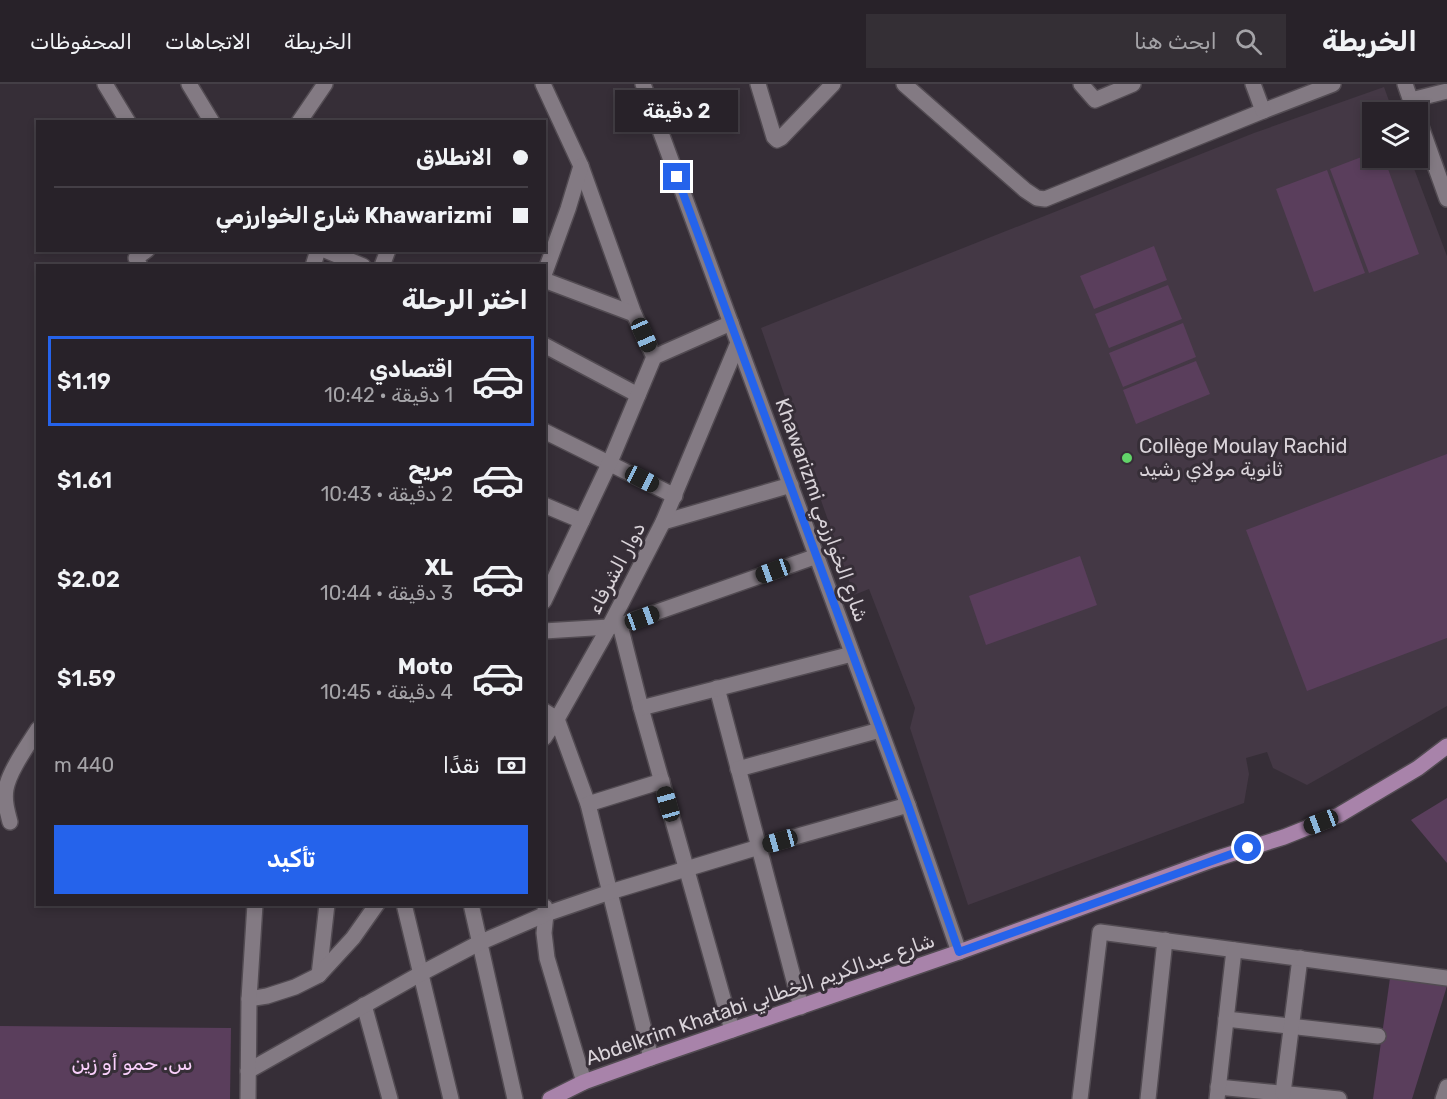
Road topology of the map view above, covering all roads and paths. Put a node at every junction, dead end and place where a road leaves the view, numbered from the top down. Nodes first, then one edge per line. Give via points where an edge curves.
1 (105, 84) edge
2 (189, 84) edge
3 (325, 84) edge
4 (543, 84) edge
5 (643, 84) edge
6 (758, 84) edge
7 (833, 84) edge
8 (904, 84) edge
9 (1081, 84) edge
10 (1133, 84) edge
11 (1253, 84) edge
12 (1405, 84) edge
13 (1328, 85) edge
14 (1447, 91) edge
15 (1412, 102) edge
16 (1422, 102) edge
17 (1263, 111) junction
18 (127, 120) edge
19 (211, 120) edge
20 (300, 120) edge
21 (1428, 141) edge
22 (581, 165) junction
23 (1443, 175) edge
24 (1447, 199) edge
25 (144, 252) edge
26 (330, 252) edge
27 (546, 253) edge
28 (139, 264) edge
29 (358, 264) edge
30 (546, 281) edge
31 (634, 314) junction
32 (731, 323) junction
33 (738, 343) junction
34 (546, 346) edge
35 (654, 357) junction
36 (638, 394) junction
37 (546, 432) edge
38 (610, 462) junction
39 (791, 485) junction
40 (675, 496) junction
41 (546, 506) edge
42 (582, 521) junction
43 (663, 522) junction
44 (817, 556) junction
45 (549, 580) edge
46 (614, 626) junction
47 (546, 631) edge
48 (852, 654) junction
49 (717, 688) junction
50 (641, 708) junction
51 (551, 715) edge
52 (880, 730) junction
53 (546, 731) edge
54 (36, 732) edge
55 (1447, 746) edge
56 (738, 769) junction
57 (662, 782) junction
58 (588, 804) junction
59 (908, 805) junction
60 (10, 822) dead end
61 (759, 847) junction
62 (686, 870) junction
63 (610, 892) junction
64 (255, 906) edge
65 (327, 906) edge
66 (376, 906) edge
67 (404, 906) edge
68 (471, 906) edge
69 (545, 909) edge
70 (1165, 940) junction
71 (479, 943) junction
72 (1234, 950) junction
73 (959, 952) junction
74 (1300, 958) junction
75 (420, 974) junction
76 (319, 975) junction
77 (1447, 978) edge
78 (249, 999) junction
79 (364, 1005) junction
80 (801, 1007) junction
81 (1226, 1019) junction
82 (1291, 1026) junction
83 (732, 1030) junction
84 (1378, 1036) dead end
85 (651, 1058) junction
86 (249, 1071) junction
87 (584, 1082) junction
88 (1447, 1087) edge
89 (1217, 1093) edge
90 (1283, 1093) junction
91 (248, 1099) edge
92 (390, 1099) edge
93 (451, 1099) edge
94 (515, 1099) edge
95 (550, 1099) edge
96 (1080, 1099) edge
97 (1148, 1099) edge
98 (1332, 1099) edge
99 (1443, 1099) edge

1 - 18 street
2 - 19 street
3 - 20 street
4 - 22 street
5 - 32 street, Khawarizmi شارع الخوارزمي
6 - 7 street via 777,140
8 - 17 street via 1041,199
9 - 10 street via 1095,100
11 - 17 street
12 - 15 street
13 - 17 street
14 - 16 street
21 - 23 street
22 - 27 street via 568,209
22 - 31 street
23 - 24 street
25 - 28 street via 136,258
26 - 29 street
30 - 31 street
31 - 35 street
32 - 33 street, Khawarizmi شارع الخوارزمي
32 - 35 street
33 - 39 street, Khawarizmi شارع الخوارزمي
33 - 40 street, دوار الشرفاء
34 - 36 street
35 - 36 street
36 - 38 street
37 - 38 street
38 - 40 street
38 - 42 street
39 - 43 street
39 - 44 street, Khawarizmi شارع الخوارزمي
40 - 43 street, دوار الشرفاء
41 - 42 street
42 - 45 street
43 - 46 street, دوار الشرفاء
44 - 46 street
44 - 48 street, Khawarizmi شارع الخوارزمي
46 - 47 street
46 - 50 street
46 - 51 street, دوار الشرفاء
48 - 49 street
48 - 52 street, Khawarizmi شارع الخوارزمي
49 - 50 street
49 - 56 street
50 - 57 street
51 - 53 street, دوار الشرفاء
51 - 58 street
52 - 56 street
52 - 59 street, Khawarizmi شارع الخوارزمي
54 - 60 street via 6,787
55 - 73 main road, Abdelkrim Khatabi شارع عبدالكريم الخطابي via 1339,815
56 - 61 street
57 - 58 street
57 - 62 street
58 - 63 street
59 - 61 street
59 - 73 street, Khawarizmi شارع الخوارزمي
61 - 62 street
61 - 80 street
62 - 63 street
62 - 83 street
63 - 69 street
63 - 85 street
64 - 78 street
65 - 76 street
66 - 76 street
67 - 75 street
68 - 71 street
69 - 71 street
69 - 87 street via 547,958
70 - 72 street
70 - 96 street via 1100,932
70 - 97 street
71 - 75 street
71 - 94 street
72 - 74 street
72 - 81 street
73 - 80 main road, Abdelkrim Khatabi شارع عبدالكريم الخطابي
74 - 77 street
74 - 82 street
75 - 79 street
75 - 93 street
76 - 78 street via 295,987
78 - 86 street
79 - 86 street
79 - 92 street
80 - 83 main road, Abdelkrim Khatabi شارع عبدالكريم الخطابي
81 - 82 street
81 - 89 street
82 - 84 street
82 - 90 street
83 - 85 main road, Abdelkrim Khatabi شارع عبدالكريم الخطابي
85 - 87 main road, Abdelkrim Khatabi شارع عبدالكريم الخطابي
86 - 91 street
87 - 95 main road, Abdelkrim Khatabi شارع عبدالكريم الخطابي
88 - 99 street
89 - 90 street
90 - 98 street

